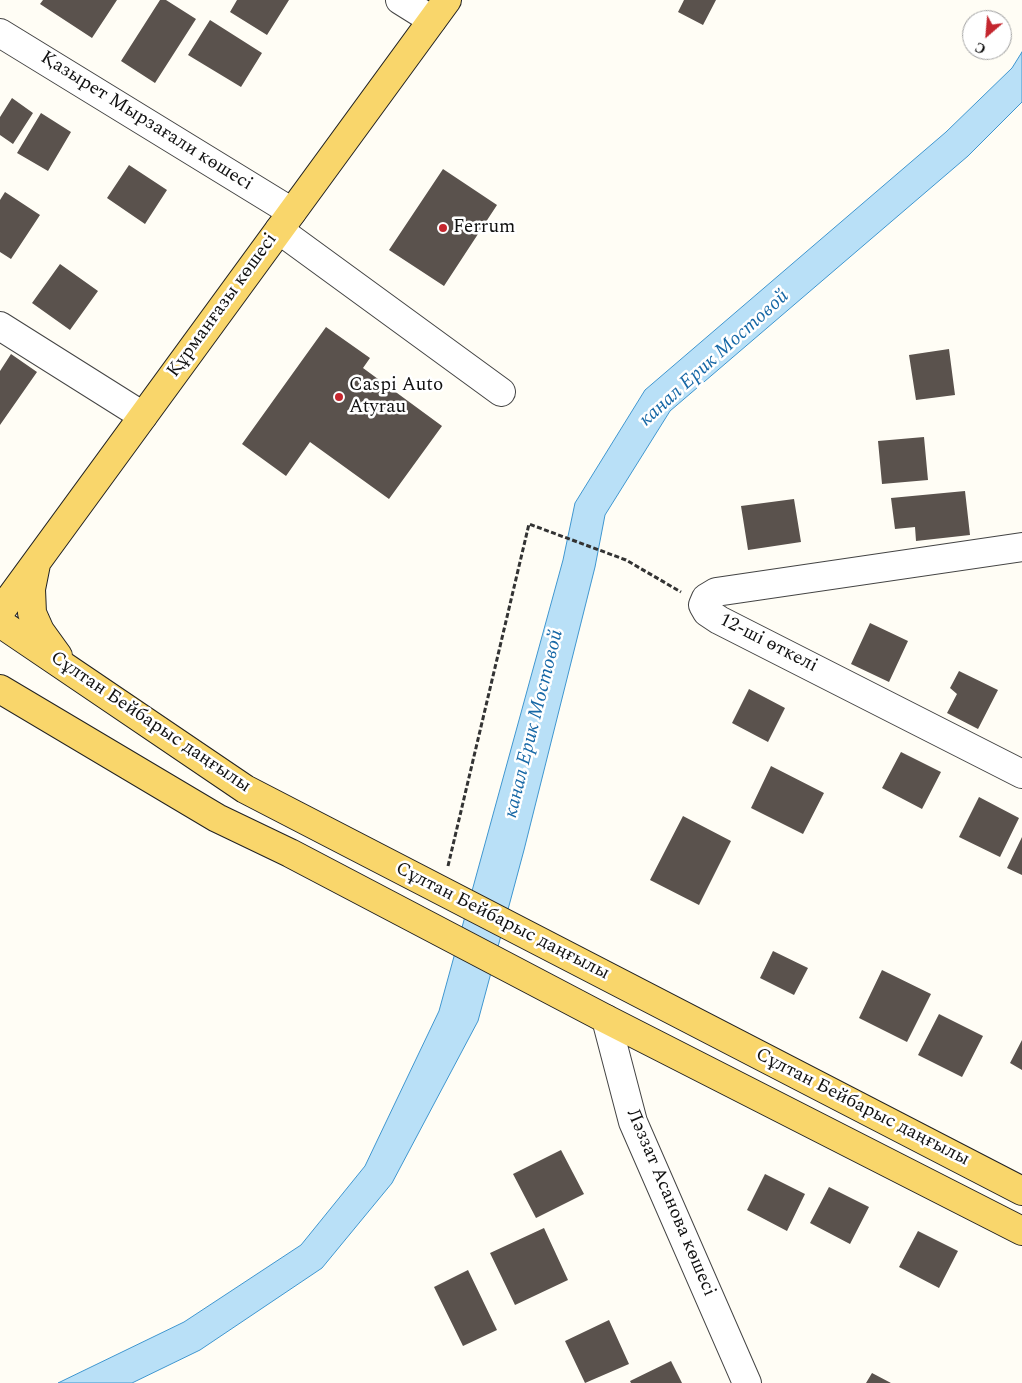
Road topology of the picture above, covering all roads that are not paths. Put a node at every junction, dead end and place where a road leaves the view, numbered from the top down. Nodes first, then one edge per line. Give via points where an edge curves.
1 (400, 0) edge
2 (439, 10) edge
3 (0, 33) edge
4 (285, 221) junction
5 (0, 326) edge
6 (501, 392) dead end
7 (143, 416) junction
8 (1022, 547) edge
9 (36, 563) junction
10 (0, 589) edge
11 (0, 612) edge
12 (0, 623) edge
13 (64, 666) junction
14 (0, 689) edge
15 (0, 698) edge
16 (27, 704) junction
17 (1022, 774) edge
18 (606, 1019) junction
19 (1022, 1190) edge
20 (1022, 1231) edge
21 (747, 1383) edge

1 - 2 street
2 - 4 main road, Құрманғазы көшесі
3 - 4 street, Қазырет Мырзағали көшесі
4 - 6 street, Қазырет Мырзағали көшесі
4 - 7 main road, Құрманғазы көшесі
5 - 7 street
7 - 9 main road, Құрманғазы көшесі
8 - 17 street, 12-ші өткелі via 716,592 706,598 703,605 719,620
9 - 10 main road
9 - 11 main road, Құрманғазы көшесі
9 - 13 main road via 31,589 32,613
12 - 13 main road, Сұлтан Бейбарыс даңғылы
13 - 19 main road, Сұлтан Бейбарыс даңғылы via 245,789
14 - 16 main road, Сұлтан Бейбарыс даңғылы
15 - 16 main road
16 - 18 main road, Сұлтан Бейбарыс даңғылы via 217,818
18 - 20 main road, Сұлтан Бейбарыс даңғылы
18 - 21 street, Ләззат Асанова көшесі via 633,1122

